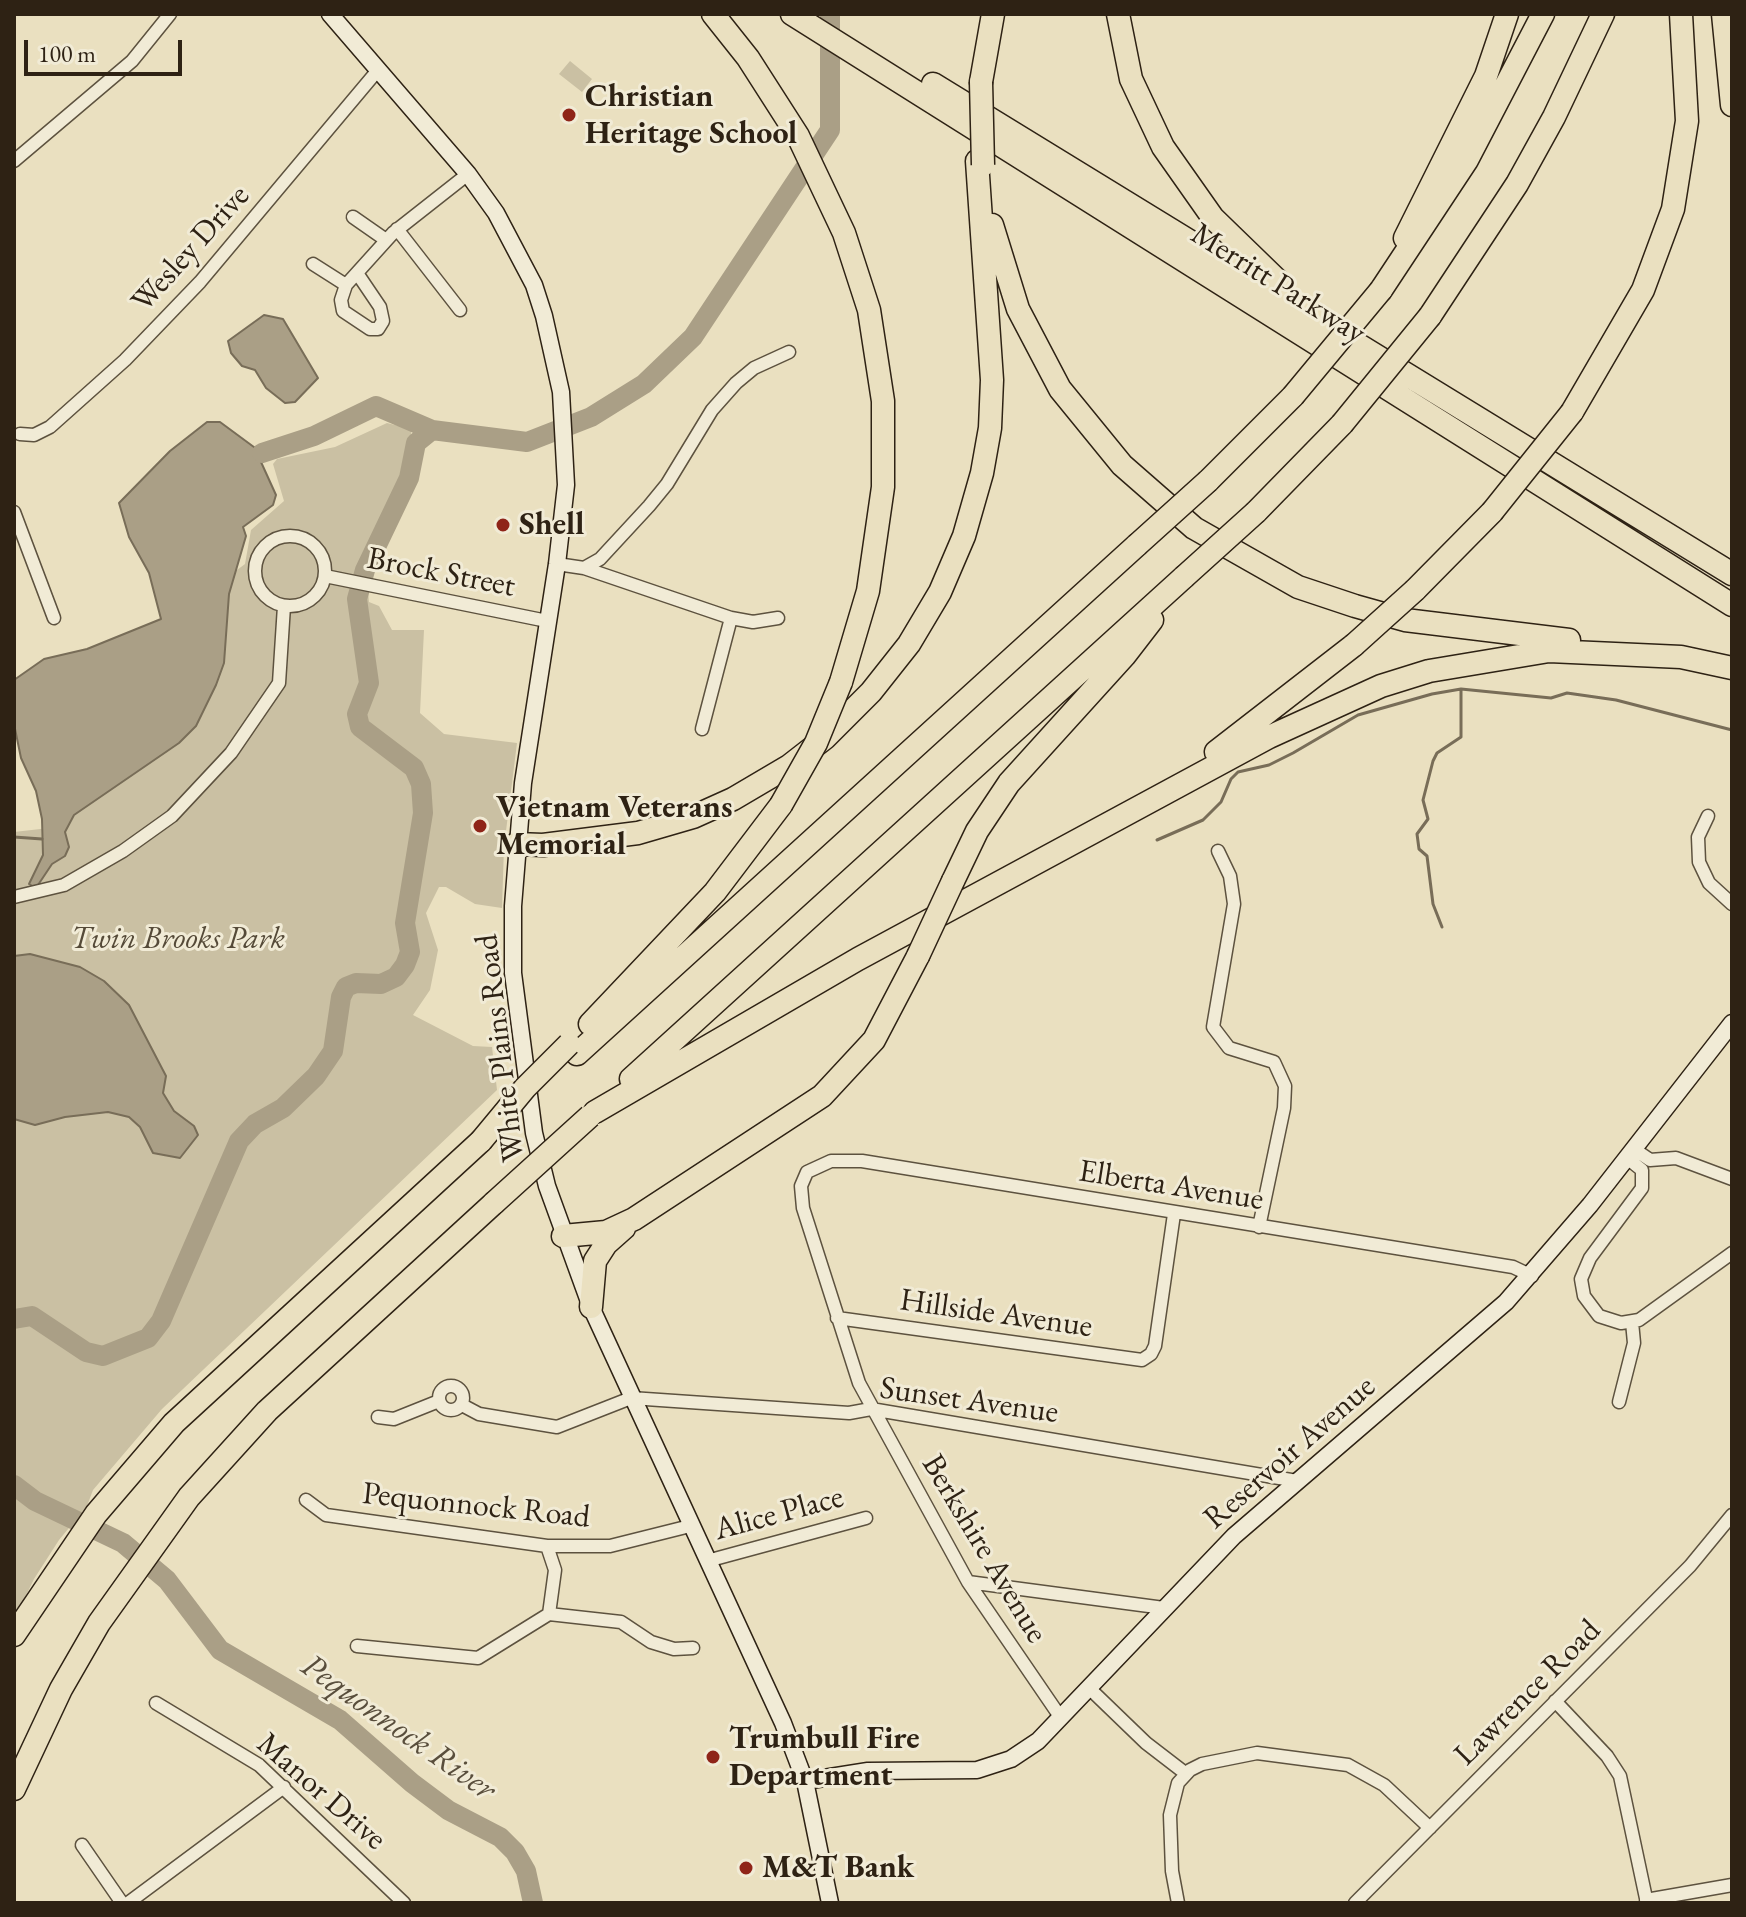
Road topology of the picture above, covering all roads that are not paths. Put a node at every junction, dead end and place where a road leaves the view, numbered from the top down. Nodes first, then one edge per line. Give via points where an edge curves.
1 (170, 14) edge
2 (330, 14) edge
3 (713, 14) edge
4 (993, 14) edge
5 (1118, 14) edge
6 (1507, 14) edge
7 (1543, 14) edge
8 (1603, 14) edge
9 (1681, 14) edge
10 (1723, 14) edge
11 (806, 17) edge
12 (844, 38) junction
13 (378, 70) junction
14 (1732, 105) edge
15 (14, 161) edge
16 (980, 163) junction
17 (468, 174) junction
18 (353, 217) dead end
19 (397, 229) junction
20 (386, 240) junction
21 (313, 264) dead end
22 (357, 273) junction
23 (346, 285) junction
24 (1381, 290) junction
25 (460, 310) dead end
26 (1321, 320) junction
27 (789, 352) dead end
28 (16, 435) edge
29 (14, 512) edge
30 (557, 564) junction
31 (584, 568) junction
32 (1732, 574) edge
33 (325, 576) junction
34 (1184, 577) junction
35 (1732, 605) edge
36 (284, 606) junction
37 (54, 618) dead end
38 (731, 618) junction
39 (778, 618) dead end
40 (547, 621) junction
41 (1681, 657) junction
42 (1732, 668) edge
43 (702, 729) dead end
44 (1708, 816) dead end
45 (516, 844) junction
46 (1069, 845) junction
47 (1218, 851) dead end
48 (14, 897) edge
49 (1732, 904) edge
50 (1732, 1023) edge
51 (573, 1049) junction
52 (593, 1114) junction
53 (1630, 1153) junction
54 (804, 1176) joint
55 (1732, 1179) edge
56 (644, 1213) junction
57 (1174, 1214) junction
58 (1259, 1227) junction
59 (563, 1236) junction
60 (1732, 1253) edge
61 (1532, 1276) junction
62 (591, 1307) junction
63 (837, 1318) junction
64 (1632, 1322) junction
65 (631, 1398) junction
66 (439, 1401) junction
67 (1619, 1402) dead end
68 (462, 1405) junction
69 (871, 1409) junction
70 (378, 1417) dead end
71 (1297, 1481) junction
72 (306, 1500) dead end
73 (1732, 1515) edge
74 (866, 1518) dead end
75 (690, 1526) junction
76 (547, 1546) junction
77 (707, 1561) junction
78 (968, 1582) junction
79 (1164, 1608) junction
80 (549, 1614) junction
81 (14, 1635) edge
82 (357, 1646) dead end
83 (693, 1648) dead end
84 (1089, 1688) junction
85 (1555, 1701) junction
86 (156, 1703) dead end
87 (1061, 1718) junction
88 (1185, 1773) junction
89 (805, 1781) junction
90 (284, 1787) junction
91 (14, 1789) edge
92 (1430, 1828) junction
93 (82, 1845) dead end
94 (1732, 1885) edge
95 (1646, 1901) edge
96 (125, 1903) edge
97 (404, 1903) edge
98 (830, 1903) edge
99 (1178, 1903) edge
100 (1355, 1903) edge

1 - 15 street via 132,61
2 - 13 main road, White Plains Road
3 - 51 highway, bridge via 757,70 798,136 828,196 869,310 886,446 872,567 841,682 816,743 781,805 715,892
4 - 16 highway, bridge via 981,82
5 - 26 highway via 1131,79 1145,114 1192,192 1241,247
6 - 24 highway via 1486,76
7 - 24 highway via 1474,149
8 - 34 highway, bridge via 1524,173 1430,316 1342,424
9 - 46 highway, bridge via 1687,121 1677,198 1643,290 1572,412 1492,512 1354,645 1213,754
10 - 14 highway
11 - 12 highway, Merritt Parkway
12 - 26 highway, Merritt Parkway
12 - 35 highway, Merritt Parkway
13 - 17 main road, White Plains Road
13 - 28 street, Wesley Drive via 200,282 125,360 50,427 34,435
16 - 41 highway via 1007,279 1030,336 1060,389 1122,465 1194,528 1298,587 1405,620
16 - 45 highway via 990,428 964,536 940,592 909,644 885,677 825,738 733,799 638,833
17 - 19 street
17 - 30 main road, White Plains Road via 496,213 534,285 561,392 566,456
18 - 20 street
19 - 20 street
19 - 25 street
20 - 22 street
21 - 23 street
22 - 23 street
22 - 23 street via 380,307 383,321 378,329 343,311
24 - 51 highway, bridge via 1293,396 1208,481
26 - 32 highway, Merritt Parkway
27 - 31 street via 736,383 712,410 649,506 600,559
29 - 37 street
30 - 31 street
30 - 40 main road, White Plains Road
31 - 38 street
33 - 36 street via 312,599
33 - 36 street via 323,559 308,541 284,536 273,540 257,558 256,582 271,601
33 - 40 street, Brock Street
34 - 52 highway
34 - 56 highway, bridge via 1125,655 1009,783 977,831 879,1032 836,1084
36 - 48 street via 279,683 231,753 172,816 82,876 48,891
38 - 39 street
38 - 43 street
40 - 45 main road, White Plains Road
41 - 42 highway
41 - 46 highway via 1549,651 1429,671 1294,724
44 - 49 street via 1698,837 1699,862 1709,883
45 - 59 main road, White Plains Road via 513,973 520,1034 534,1133
46 - 52 highway via 774,1005
47 - 58 street via 1230,876 1234,904 1213,1027 1229,1048 1274,1062 1285,1086
50 - 53 main road, Reservoir Avenue
51 - 81 highway, bridge via 481,1141 208,1389 112,1493
52 - 91 highway, bridge via 267,1411 165,1527 61,1689
53 - 55 street via 1650,1160 1676,1158
53 - 61 main road, Reservoir Avenue
53 - 64 street via 1642,1170 1642,1188 1590,1258 1581,1284 1599,1316
54 - 57 street, Elberta Avenue via 823,1162 848,1160
54 - 63 street, Berkshire Avenue via 803,1208
56 - 59 highway via 606,1232
56 - 62 highway via 600,1252 592,1270
57 - 58 street, Elberta Avenue
57 - 63 street, Hillside Avenue via 1155,1346 1147,1358 1136,1361
58 - 61 street, Elberta Avenue via 1513,1267
59 - 62 main road, White Plains Road
60 - 64 street
61 - 71 main road, Reservoir Avenue
62 - 65 main road, White Plains Road
63 - 69 street, Berkshire Avenue
64 - 67 street via 1634,1343
65 - 68 street via 557,1427 479,1414
65 - 69 street, Sunset Avenue via 849,1413
65 - 75 main road, White Plains Road
66 - 68 street via 449,1410
66 - 68 street via 444,1388 454,1386 463,1396
66 - 70 street via 394,1419
69 - 71 street, Sunset Avenue
69 - 78 street, Berkshire Avenue
71 - 79 main road, Reservoir Avenue
72 - 76 street, Pequonnock Road via 326,1515
73 - 85 street, Lawrence Road via 1690,1566
74 - 77 street, Alice Place
75 - 76 street, Pequonnock Road via 610,1546
75 - 77 main road, White Plains Road
76 - 80 street via 555,1570
77 - 89 main road, White Plains Road via 770,1691
78 - 79 street
78 - 87 street, Berkshire Avenue
79 - 84 main road, Reservoir Avenue
80 - 82 street via 478,1658
80 - 83 street via 621,1622 651,1642
84 - 87 main road, Reservoir Avenue
84 - 88 street
85 - 92 street, Lawrence Road
85 - 95 street via 1620,1776
86 - 90 street, Manor Drive via 259,1765
87 - 89 main road, Reservoir Avenue via 1020,1754 977,1770 868,1771
88 - 92 street via 1250,1753 1348,1765 1384,1785
88 - 99 street via 1174,1793 1169,1824
89 - 98 main road, White Plains Road
90 - 96 street
90 - 97 street, Manor Drive
92 - 100 street, Lawrence Road
93 - 96 street
94 - 95 street

